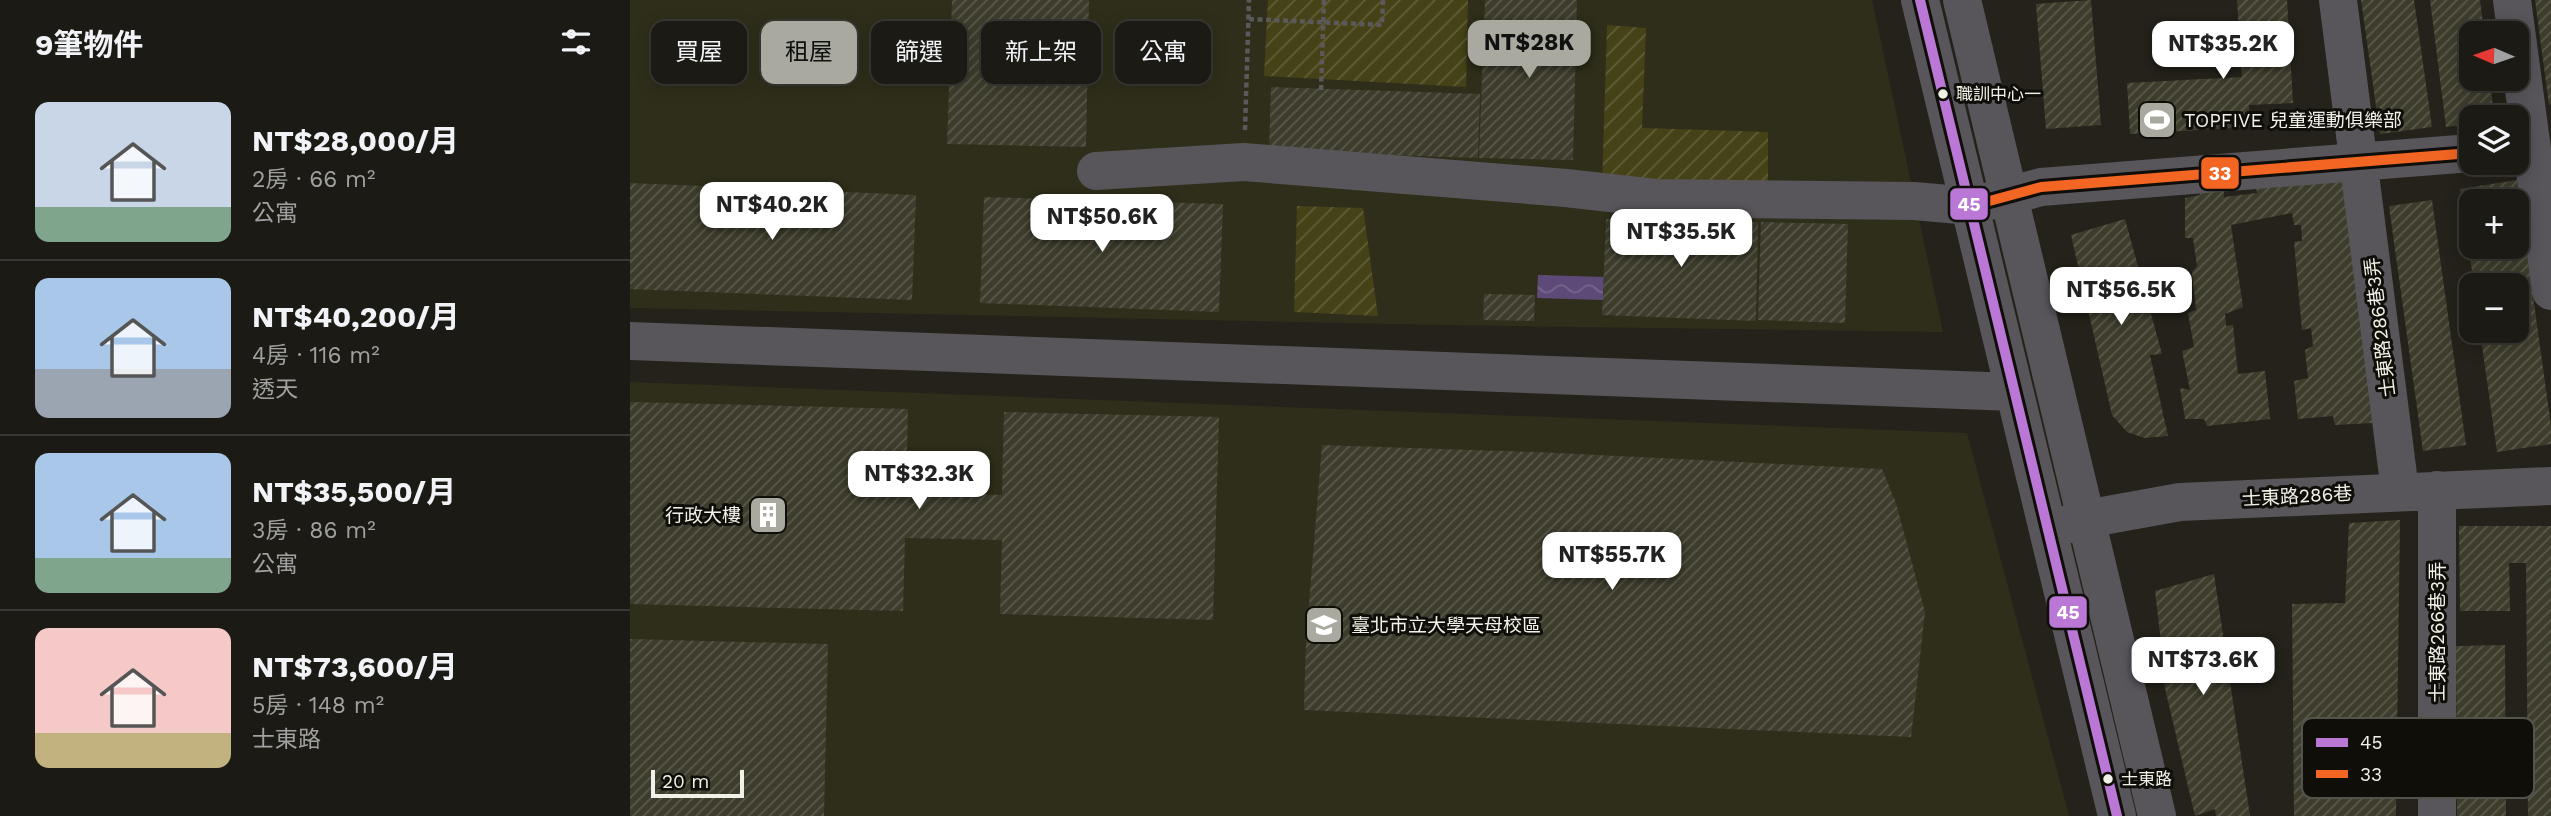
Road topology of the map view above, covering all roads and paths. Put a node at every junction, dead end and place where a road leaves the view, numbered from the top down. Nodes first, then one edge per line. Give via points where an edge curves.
1 (1250, 0) edge
2 (1324, 0) edge
3 (1383, 0) edge
4 (1920, 0) edge
5 (1962, 0) edge
6 (2338, 0) edge
7 (2512, 0) edge
8 (1249, 19) junction
9 (1323, 21) junction
10 (1321, 90) dead end
11 (2533, 147) edge
12 (2459, 154) edge
13 (1244, 162) junction
14 (2360, 162) junction
15 (1097, 171) dead end
16 (2010, 195) junction
17 (1971, 206) junction
18 (2551, 291) edge
19 (630, 341) edge
20 (2014, 392) junction
21 (2551, 486) edge
22 (2437, 490) junction
23 (2400, 491) junction
24 (2086, 519) junction
25 (2046, 530) junction
26 (2437, 718) edge
27 (2437, 798) edge
28 (2117, 816) edge
29 (2157, 816) edge
30 (2437, 816) edge

1 - 8 path
2 - 9 path
3 - 9 path via 1382,25
4 - 17 street
5 - 16 street
6 - 14 street, 士東路286巷3弄
7 - 11 street
8 - 9 path
8 - 13 path
9 - 10 path
11 - 18 street
12 - 14 street
13 - 15 street
13 - 17 street via 1656,198 1913,201
14 - 16 street via 2040,187
14 - 23 street, 士東路286巷3弄
16 - 17 street
16 - 24 street
17 - 20 street
19 - 20 street
20 - 25 street
21 - 22 street, 士東路286巷
22 - 23 street, 士東路286巷
22 - 26 street, 士東路266巷3弄
23 - 24 street, 士東路286巷 via 2180,502
24 - 25 street, 士東路286巷
24 - 29 street
25 - 28 street
27 - 30 street, 士東路266巷3弄

